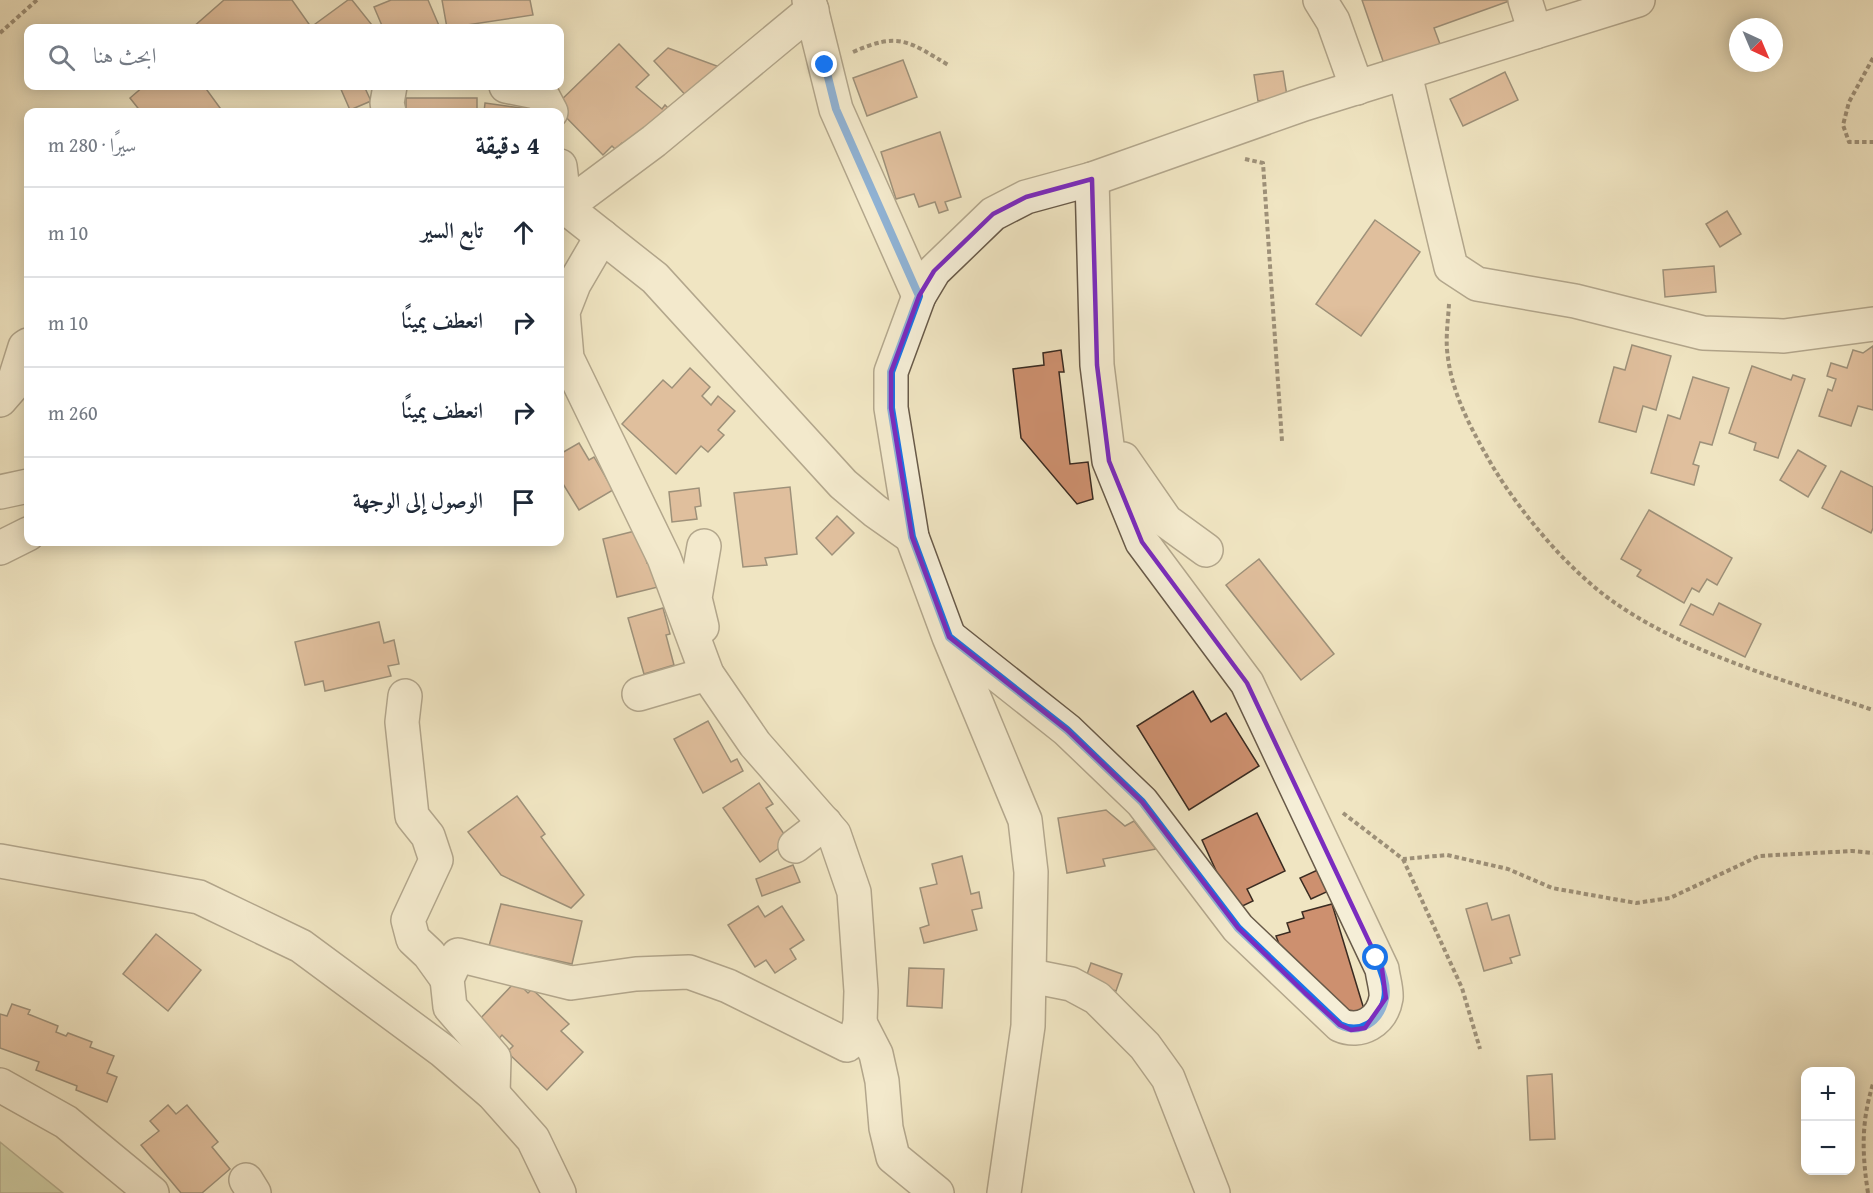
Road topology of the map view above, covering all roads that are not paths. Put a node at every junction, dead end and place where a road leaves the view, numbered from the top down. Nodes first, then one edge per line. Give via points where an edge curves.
1 (1320, 0) edge
2 (1525, 0) edge
3 (1638, 0) edge
4 (810, 5) edge
5 (1536, 32) junction
6 (1405, 74) junction
7 (1357, 88) junction
8 (389, 90) edge
9 (526, 90) edge
10 (388, 108) edge
11 (549, 108) edge
12 (1092, 179) junction
13 (564, 208) edge
14 (564, 210) edge
15 (602, 236) junction
16 (919, 296) junction
17 (564, 307) edge
18 (1873, 324) edge
19 (564, 330) edge
20 (24, 350) edge
21 (0, 400) edge
22 (1106, 435) junction
23 (24, 487) edge
24 (0, 492) edge
25 (24, 536) edge
26 (912, 537) junction
27 (704, 546) dead end
28 (0, 548) edge
29 (1206, 550) dead end
30 (949, 637) junction
31 (711, 681) junction
32 (639, 694) dead end
33 (405, 696) dead end
34 (825, 823) junction
35 (795, 846) dead end
36 (0, 861) edge
37 (1030, 976) junction
38 (447, 979) junction
39 (861, 1023) junction
40 (0, 1085) edge
41 (493, 1094) junction
42 (152, 1193) edge
43 (559, 1193) edge
44 (937, 1193) edge
45 (1004, 1193) edge
46 (1213, 1193) edge

1 - 7 street via 1333,21
2 - 5 street
3 - 5 street
4 - 13 street via 654,141
4 - 16 street via 836,109
5 - 6 street
6 - 7 street
6 - 18 street via 1451,267 1477,284 1575,301 1703,333 1784,336
7 - 12 street
8 - 10 street
9 - 11 street via 541,93
12 - 16 street via 1026,197 993,214 934,271
12 - 22 street via 1097,365
14 - 15 street
15 - 17 street
15 - 26 street via 655,278 843,484
16 - 26 street via 891,372 891,408
19 - 31 street via 567,358 664,558
20 - 21 street via 13,385
22 - 29 street via 1166,521
22 - 30 street via 1109,461 1142,542 1247,683 1302,797 1382,969 1386,998 1379,1013 1365,1028 1351,1030 1340,1025 1238,928 1142,802 1067,730
23 - 24 street
25 - 28 street
26 - 30 street
27 - 31 street via 695,598
30 - 37 street via 1025,820 1031,872
31 - 32 street
31 - 34 street via 755,744
33 - 38 street via 402,722 412,816 428,836 436,860 408,920 413,939
34 - 35 street
34 - 39 street via 834,834 854,892
36 - 41 street via 200,897 235,912 301,946 443,1051
37 - 45 street via 1028,1026
37 - 46 street via 1071,984 1097,998 1145,1046 1168,1078
38 - 39 street via 458,955 571,982 689,972 728,986 846,1045 856,1036
38 - 41 street via 450,1007 494,1058
39 - 44 street via 876,1053 893,1156
40 - 42 street via 66,1122
41 - 43 street via 533,1140

